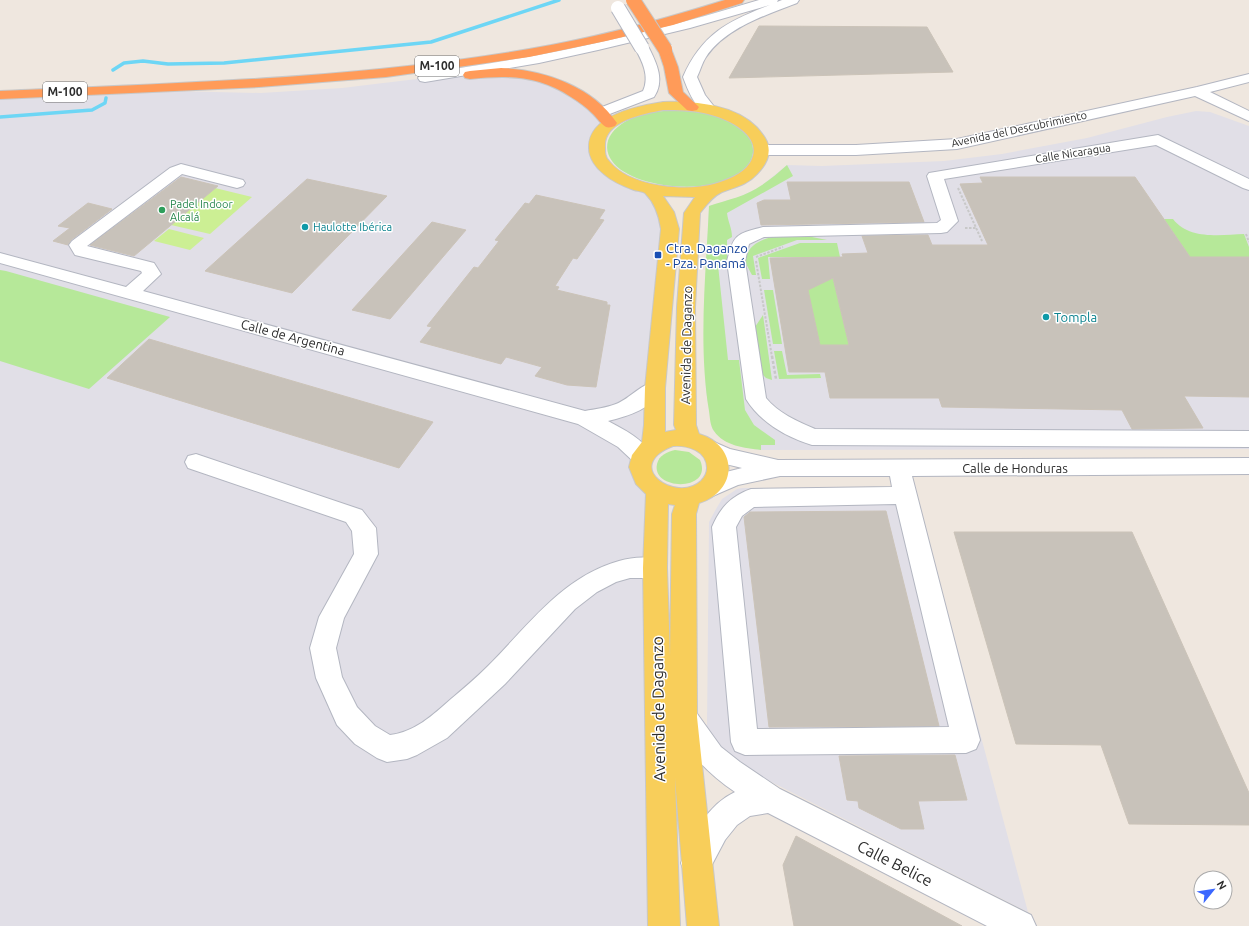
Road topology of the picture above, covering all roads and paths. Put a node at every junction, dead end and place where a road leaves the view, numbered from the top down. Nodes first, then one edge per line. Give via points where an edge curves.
1 (633, 0) edge
2 (708, 0) edge
3 (738, 0) edge
4 (772, 0) edge
5 (793, 0) edge
6 (620, 2) edge
7 (662, 50) junction
8 (425, 78) junction
9 (1249, 78) edge
10 (0, 83) edge
11 (130, 90) junction
12 (1197, 91) junction
13 (0, 95) edge
14 (692, 107) junction
15 (649, 108) junction
16 (709, 109) junction
17 (606, 118) junction
18 (1246, 118) edge
19 (762, 150) junction
20 (237, 183) dead end
21 (957, 184) dead end
22 (1249, 185) edge
23 (717, 188) junction
24 (650, 189) junction
25 (958, 224) junction
26 (976, 228) junction
27 (1246, 234) dead end
28 (982, 241) dead end
29 (1249, 242) edge
30 (784, 246) dead end
31 (0, 258) edge
32 (130, 292) junction
33 (776, 379) dead end
34 (655, 388) junction
35 (585, 418) junction
36 (1249, 439) edge
37 (699, 443) junction
38 (648, 450) junction
39 (196, 462) dead end
40 (1249, 466) edge
41 (780, 468) junction
42 (899, 468) junction
43 (657, 492) junction
44 (699, 493) junction
45 (906, 495) junction
46 (655, 568) junction
47 (683, 717) junction
48 (770, 799) junction
49 (696, 863) junction
50 (664, 926) edge
51 (703, 926) edge
52 (1020, 926) edge

1 - 7 highway, bridge
2 - 10 highway, M-100 via 521,43 384,62 290,70
3 - 11 highway, M-100 via 606,37 529,53 386,74
4 - 8 street via 613,43 538,59
5 - 16 street via 741,22 716,38 700,56 690,77 698,96
6 - 7 street
6 - 17 street, bridge via 651,64 653,86 649,94
7 - 14 highway via 671,67 676,93
7 - 15 street via 667,92 662,100
8 - 11 highway via 342,88 260,93
8 - 17 highway via 502,72 528,75 549,80 574,91
9 - 12 street, Avenida del Descubrimiento
11 - 13 highway, M-100
12 - 18 street
12 - 19 street, Avenida del Descubrimiento via 957,144 856,150
14 - 15 main road
14 - 16 main road
15 - 17 main road
16 - 19 main road via 730,116 746,126 758,137
17 - 24 main road via 596,147 599,160 610,172 627,182
19 - 23 main road via 759,162 750,173 736,182
20 - 32 street via 176,171 78,245 81,251 148,267 152,274
21 - 26 path
22 - 25 street, Calle Nicaragua via 1158,140 934,176
23 - 24 main road via 695,192
23 - 37 main road, Avenida de Daganzo via 702,199 692,213 686,307 685,425
24 - 34 main road, Avenida de Daganzo via 666,212 670,229
25 - 26 path
25 - 36 street via 941,228 763,232 741,242 736,261 756,399 765,411 790,428 812,437
26 - 28 path
27 - 29 path
30 - 33 path via 755,257
31 - 32 street, Calle de Argentina
32 - 35 street, Calle de Argentina
34 - 35 street, Calle de Argentina via 644,399 618,413
34 - 38 main road, Avenida de Daganzo via 656,424
35 - 38 street, Calle de Argentina via 626,442
37 - 38 main road via 672,438
37 - 41 street, Calle de Honduras via 725,456
37 - 44 main road via 713,452 719,466 719,474 715,482
38 - 43 main road via 640,472 643,479
39 - 46 street via 354,516 364,528 366,554 332,617 323,648 328,678 347,716 365,735 387,748 407,746 437,729 496,676 566,602 588,585 609,574 630,568
40 - 42 street, Calle de Honduras
41 - 42 street, Calle de Honduras
41 - 44 street, Calle de Honduras via 734,478
42 - 45 street
43 - 44 main road via 678,497
43 - 46 main road, Avenida de Daganzo
44 - 47 main road, Avenida de Daganzo via 684,514
45 - 45 street via 966,740 745,742 724,527 729,514 739,504 751,498
46 - 50 main road, Avenida de Daganzo
47 - 48 street, Calle Belice via 711,756
47 - 49 main road, Avenida de Daganzo
48 - 49 street via 742,803 731,811 718,824
48 - 52 street, Calle Belice
49 - 51 main road, Avenida de Daganzo

